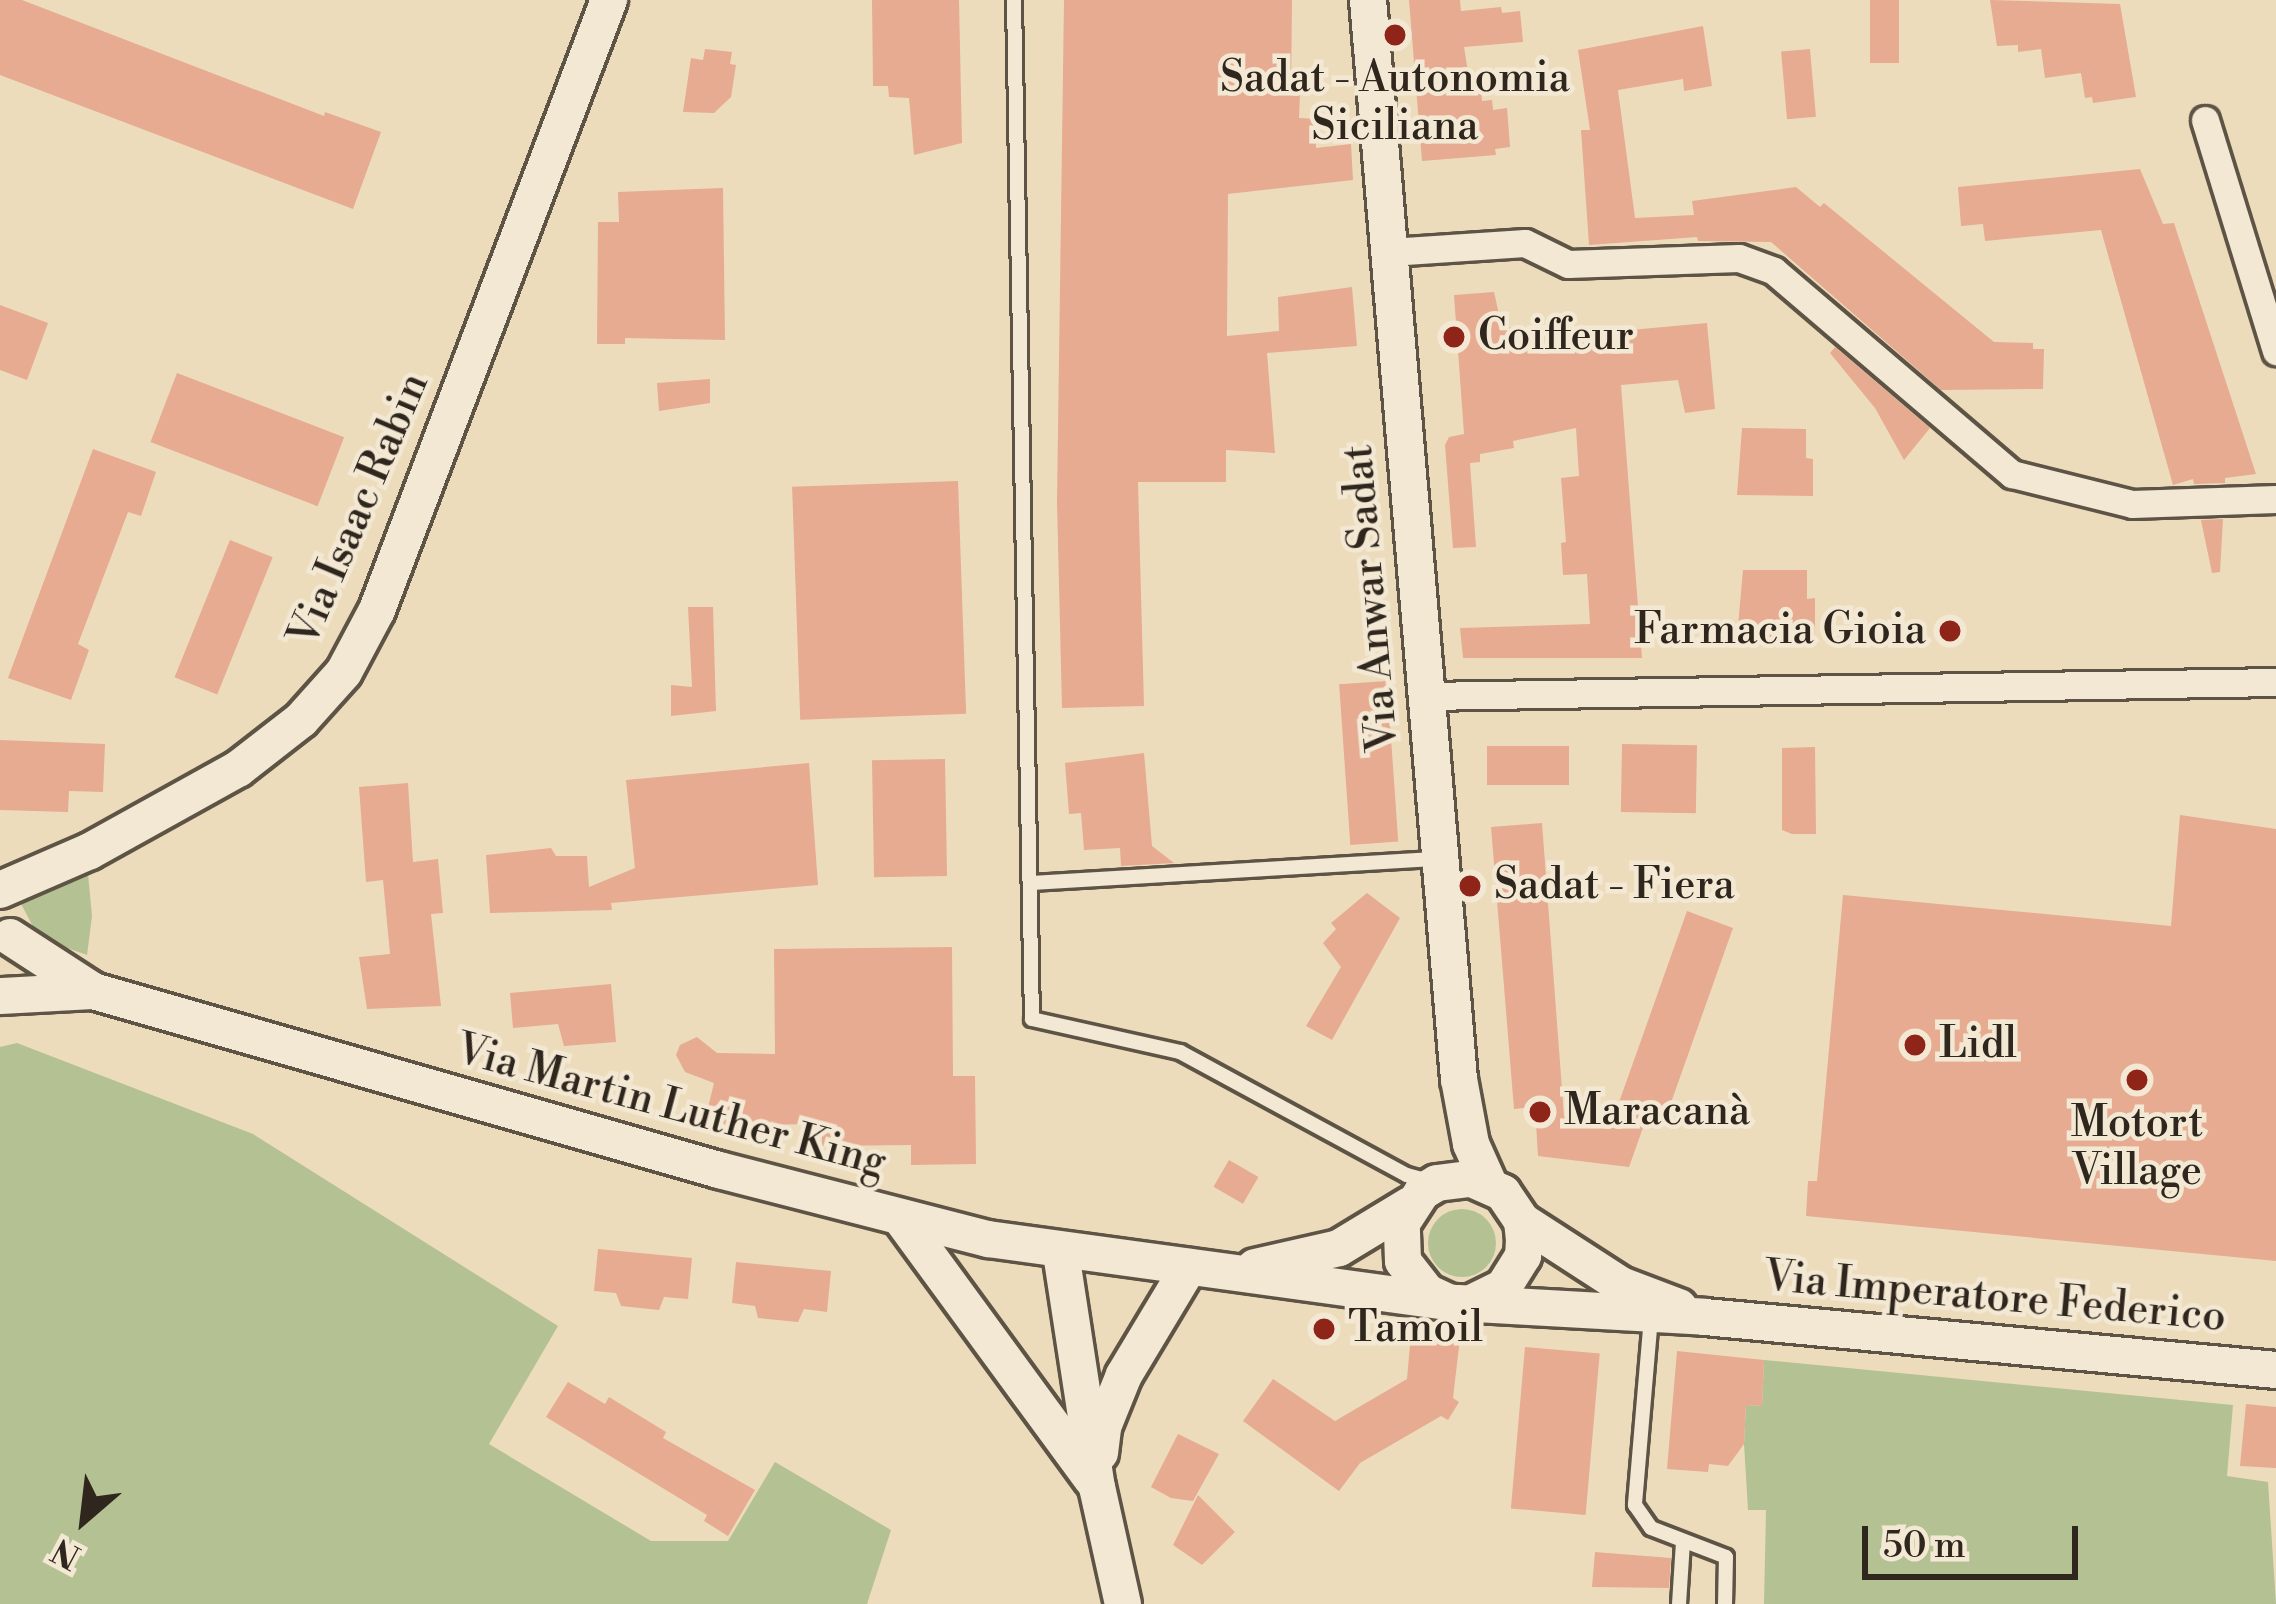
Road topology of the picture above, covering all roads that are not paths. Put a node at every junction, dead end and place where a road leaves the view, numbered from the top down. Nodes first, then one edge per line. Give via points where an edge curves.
1 (609, 0) edge
2 (1014, 0) edge
3 (1368, 0) edge
4 (2205, 120) dead end
5 (1390, 252) junction
6 (2276, 351) edge
7 (2276, 499) edge
8 (2276, 682) edge
9 (1425, 696) junction
10 (1439, 859) junction
11 (1030, 883) junction
12 (0, 890) edge
13 (5, 929) edge
14 (93, 991) junction
15 (0, 997) edge
16 (1489, 1184) junction
17 (1424, 1194) junction
18 (900, 1217) junction
19 (1522, 1221) junction
20 (1060, 1253) junction
21 (1189, 1267) junction
22 (1234, 1272) junction
23 (1458, 1301) junction
24 (1651, 1317) junction
25 (1705, 1317) junction
26 (2276, 1370) edge
27 (1097, 1487) junction
28 (1683, 1542) junction
29 (1123, 1604) edge
30 (1679, 1604) edge
31 (1724, 1604) edge

1 - 12 street, Via Isaac Rabin via 377,610 344,672 301,720 238,769 90,851
2 - 11 lane
3 - 5 street, Via Anwar Sadat
4 - 6 street
5 - 7 street via 1526,243 1568,264 1738,259 1774,271 2012,474 2132,504
5 - 9 street, Via Anwar Sadat
8 - 9 street
9 - 10 street, Via Anwar Sadat
10 - 11 lane
10 - 16 street, Via Anwar Sadat via 1463,1105
11 - 17 lane via 1032,1019 1180,1052 1407,1175
13 - 14 street, Via Martin Luther King
13 - 15 street via 14,970
14 - 15 street, Via Martin Luther King
14 - 18 street, Via Martin Luther King
16 - 17 street via 1472,1179
16 - 19 street
17 - 22 street via 1340,1248
17 - 23 street via 1399,1242 1403,1262 1426,1292
18 - 20 street, Via Martin Luther King
18 - 27 street
19 - 23 street via 1516,1273 1504,1287
19 - 25 street via 1621,1285
20 - 21 street, Via Martin Luther King
20 - 27 street
21 - 22 street, Via Martin Luther King
21 - 27 street via 1146,1334 1103,1427
22 - 23 street, Via Martin Luther King
23 - 24 street, Via Martin Luther King
24 - 25 street, Via Martin Luther King
24 - 28 lane via 1635,1505 1651,1528
25 - 26 street, Via Imperatore Federico
27 - 29 street
28 - 30 lane
28 - 31 lane via 1726,1557

